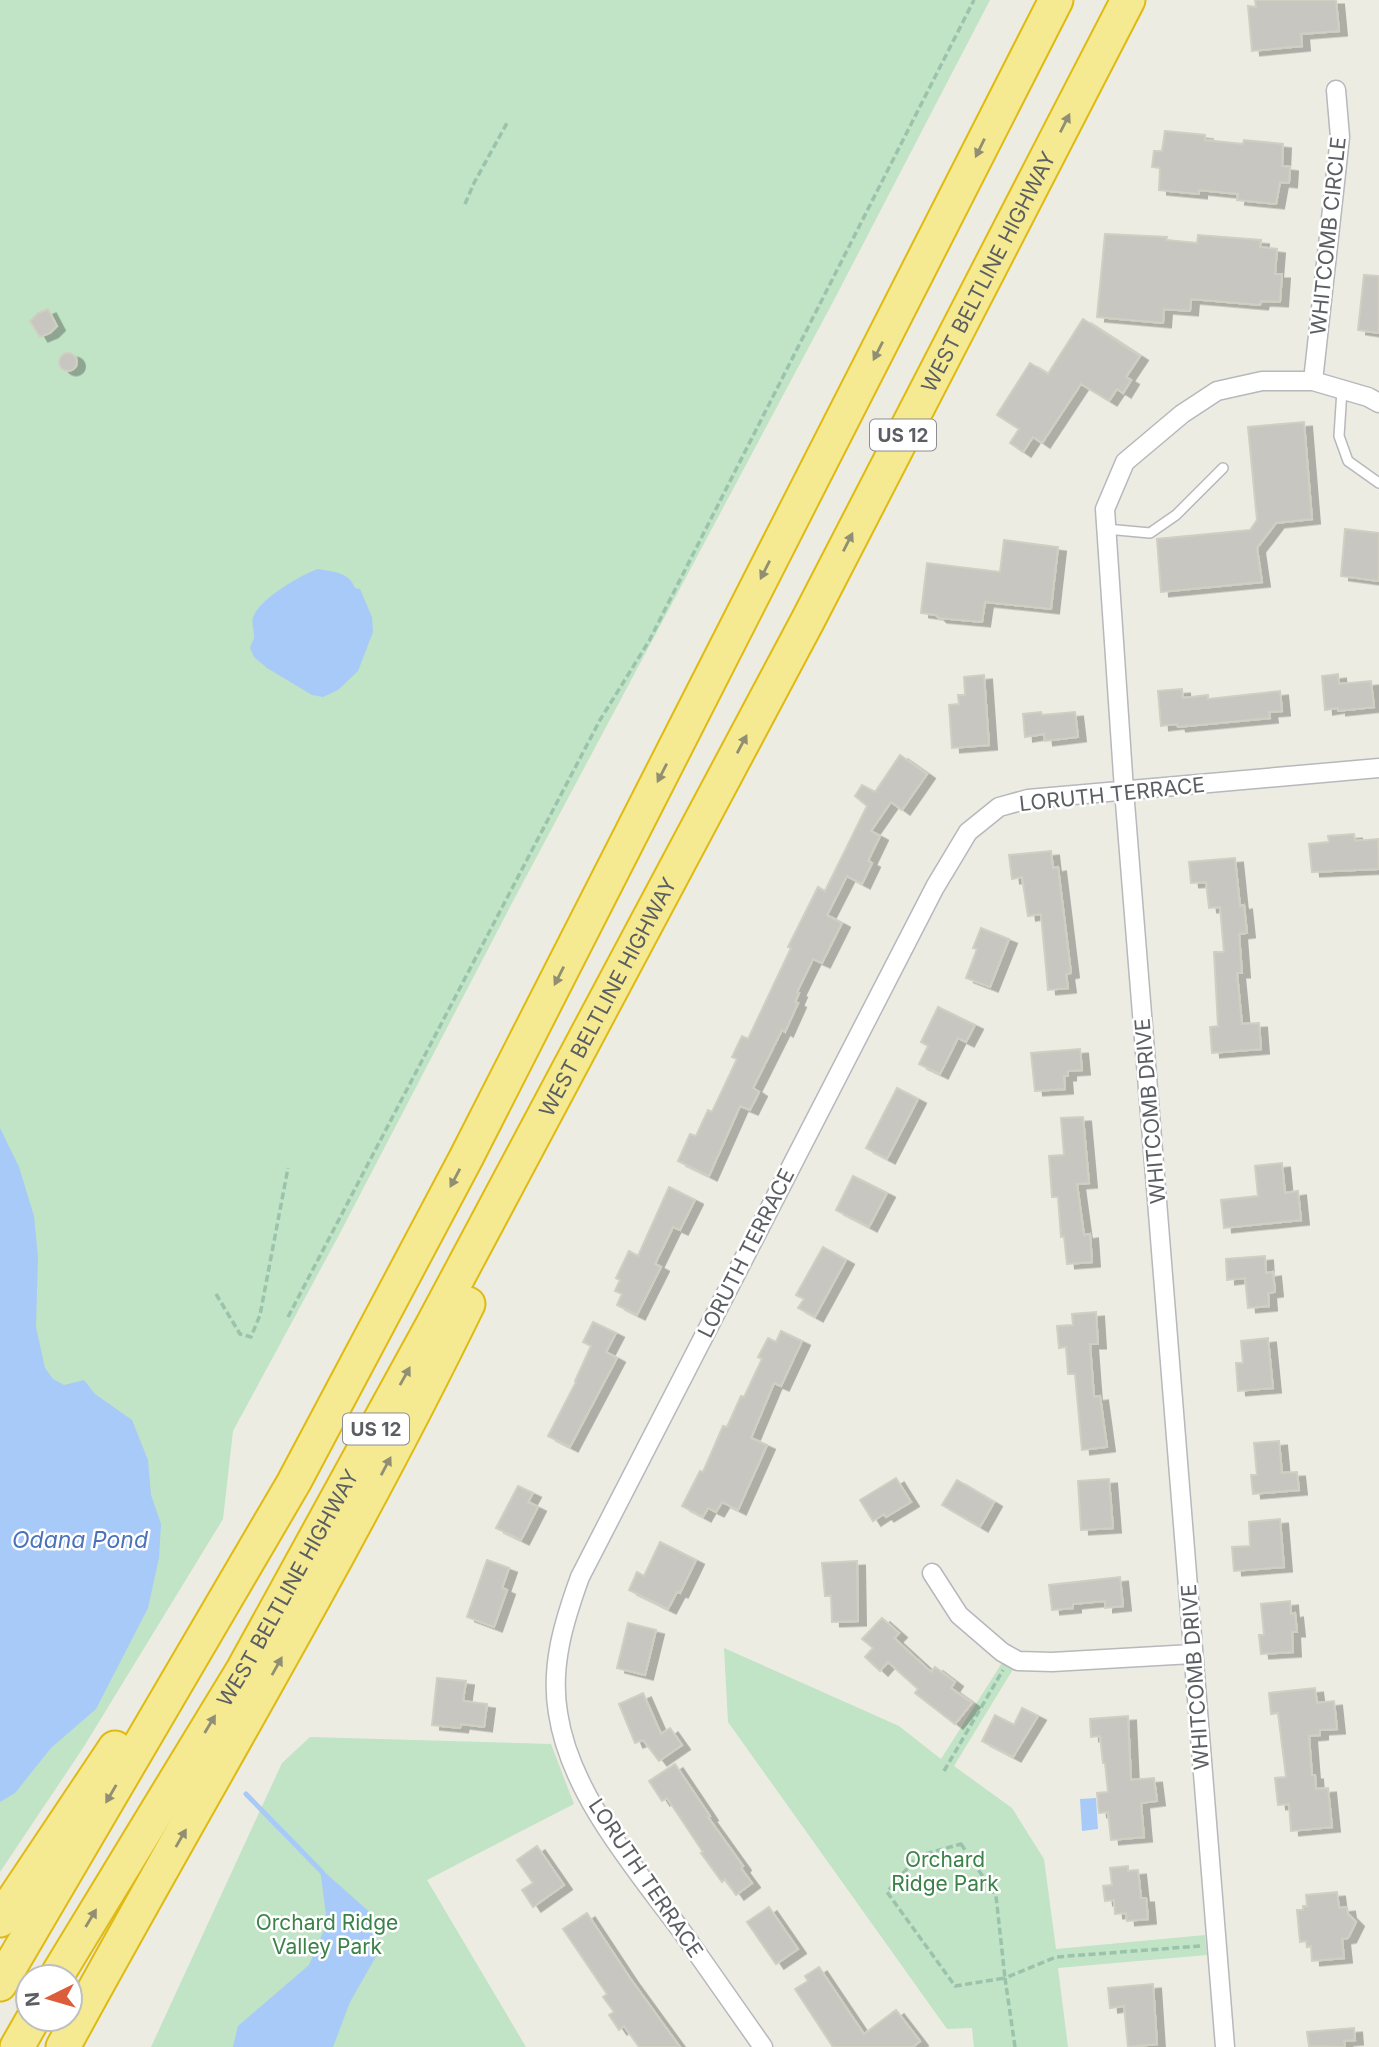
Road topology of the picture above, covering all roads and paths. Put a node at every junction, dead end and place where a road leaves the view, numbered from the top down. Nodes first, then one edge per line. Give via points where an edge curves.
1 (974, 0) edge
2 (1056, 0) edge
3 (1128, 0) edge
4 (1336, 90) dead end
5 (507, 123) dead end
6 (465, 204) dead end
7 (1312, 381) junction
8 (1342, 390) junction
9 (1379, 403) edge
10 (1223, 468) dead end
11 (1379, 483) edge
12 (1106, 529) junction
13 (1379, 768) edge
14 (1124, 790) junction
15 (676, 869) junction
16 (288, 1168) dead end
17 (216, 1294) dead end
18 (288, 1318) dead end
19 (294, 1482) junction
20 (932, 1573) dead end
21 (1192, 1654) junction
22 (1011, 1657) junction
23 (944, 1771) dead end
24 (154, 1886) junction
25 (0, 1920) edge
26 (1216, 1944) junction
27 (64, 1963) edge
28 (1005, 1978) junction
29 (0, 1984) edge
30 (63, 2047) edge
31 (84, 2047) edge
32 (763, 2047) edge
33 (1015, 2047) edge
34 (1224, 2047) edge

1 - 18 path via 649,641 600,720
2 -> 19 highway, US 12 via 466,1158
15 -> 3 highway, WEST BELTLINE HIGHWAY / US 12
4 - 7 street, WHITCOMB CIRCLE via 1340,137
5 - 6 path
7 - 8 street, WHITCOMB DRIVE
7 - 12 street, WHITCOMB DRIVE via 1262,381 1217,391 1182,414 1125,462 1105,509
8 - 9 street, WHITCOMB DRIVE
8 - 11 lane via 1339,436 1348,461
10 - 12 lane via 1176,515 1150,533
12 - 14 street, WHITCOMB DRIVE
13 - 14 street, LORUTH TERRACE
14 - 21 street, WHITCOMB DRIVE
14 - 32 street, LORUTH TERRACE via 1028,799 999,807 968,832 929,899 592,1553 566,1614 556,1658 558,1712 572,1764 601,1819
24 -> 15 highway via 413,1417
27 -> 15 highway, WEST BELTLINE HIGHWAY / US 12 via 250,1656
16 - 17 path via 260,1315 251,1337 240,1335
19 - 25 highway
19 -> 29 highway, US 12
20 - 22 street via 959,1615
21 - 22 street via 1052,1662
21 - 26 street, WHITCOMB DRIVE
22 - 23 path
24 - 30 highway
24 - 31 highway via 122,1974
26 - 28 path via 1056,1957
26 - 34 street, WHITCOMB DRIVE
28 - 28 path via 955,1986 894,1903 887,1892 918,1856 961,1844 996,1896
28 - 33 path

